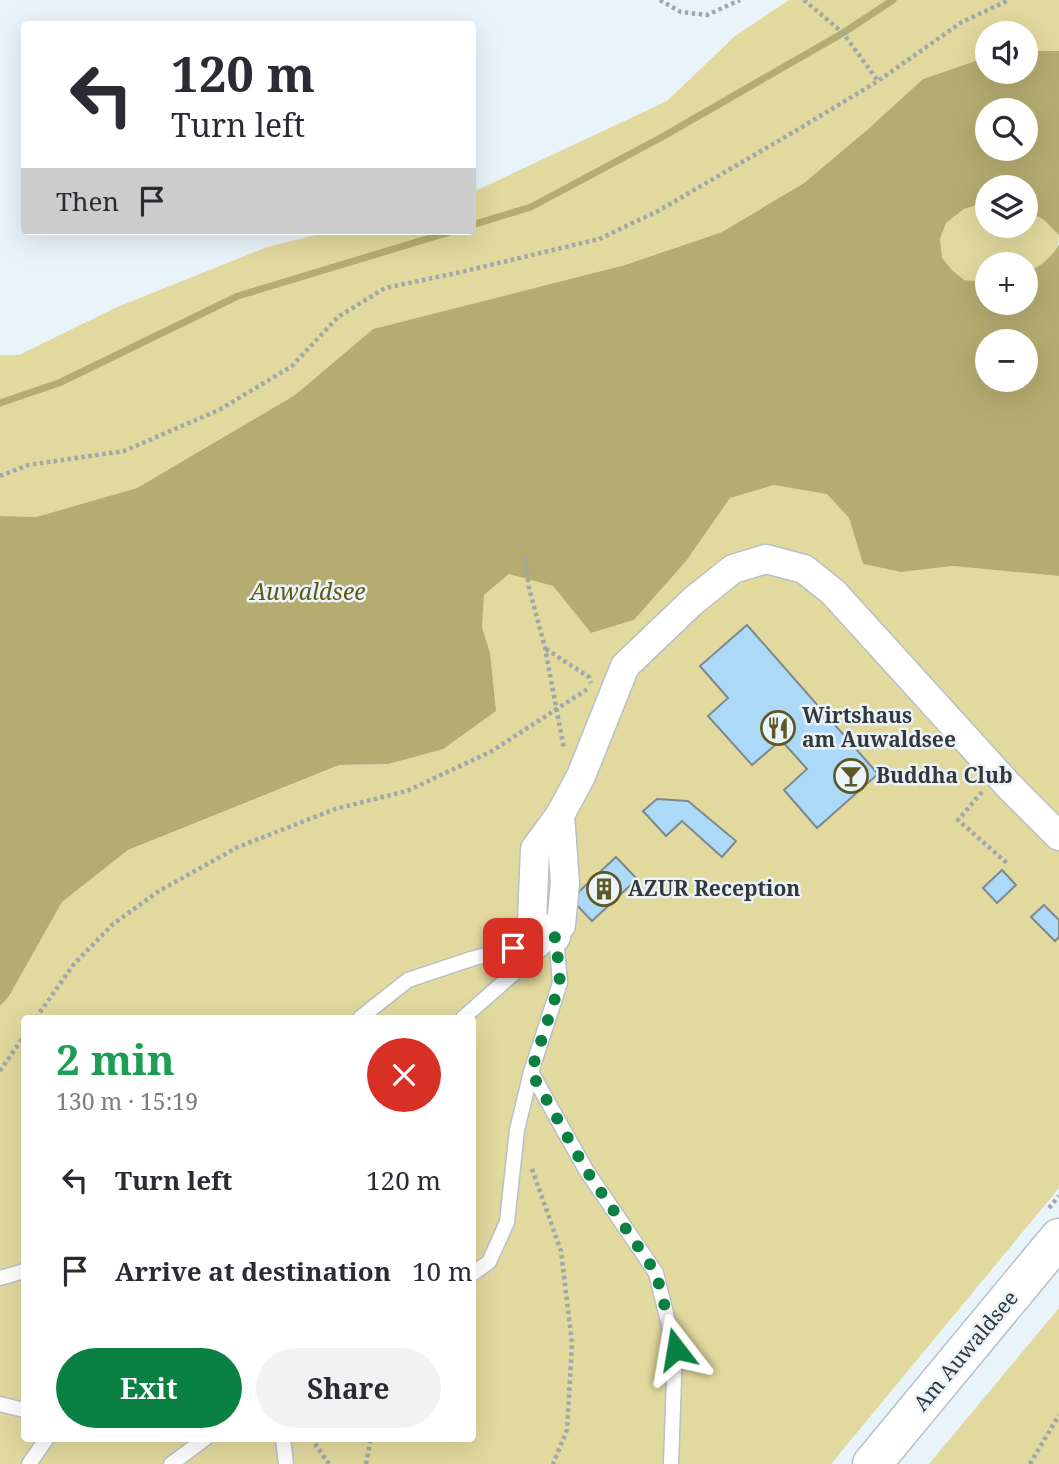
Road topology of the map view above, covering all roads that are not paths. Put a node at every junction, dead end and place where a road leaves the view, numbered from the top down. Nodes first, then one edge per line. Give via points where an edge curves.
1 (1059, 836) edge
2 (559, 931) junction
3 (364, 1015) edge
4 (466, 1015) edge
5 (531, 1072) junction
6 (1059, 1238) edge
7 (476, 1271) edge
8 (21, 1272) edge
9 (0, 1278) edge
10 (0, 1404) edge
11 (21, 1409) edge
12 (44, 1442) edge
13 (201, 1442) edge
14 (283, 1442) edge
15 (29, 1464) edge
16 (171, 1464) edge
17 (286, 1464) edge
18 (671, 1464) edge
19 (872, 1464) edge

1 - 2 street via 833,592 804,569 766,559 733,569 693,600 625,666 581,776 535,849 532,921
2 - 3 lane via 408,980
2 - 4 lane
2 - 5 lane via 560,983
5 - 7 lane via 517,1130 507,1222 489,1262
5 - 18 lane via 586,1170 656,1273 676,1349
6 - 19 street, Am Auwaldsee
8 - 9 lane
10 - 11 lane
12 - 15 lane
13 - 16 lane
14 - 17 lane

